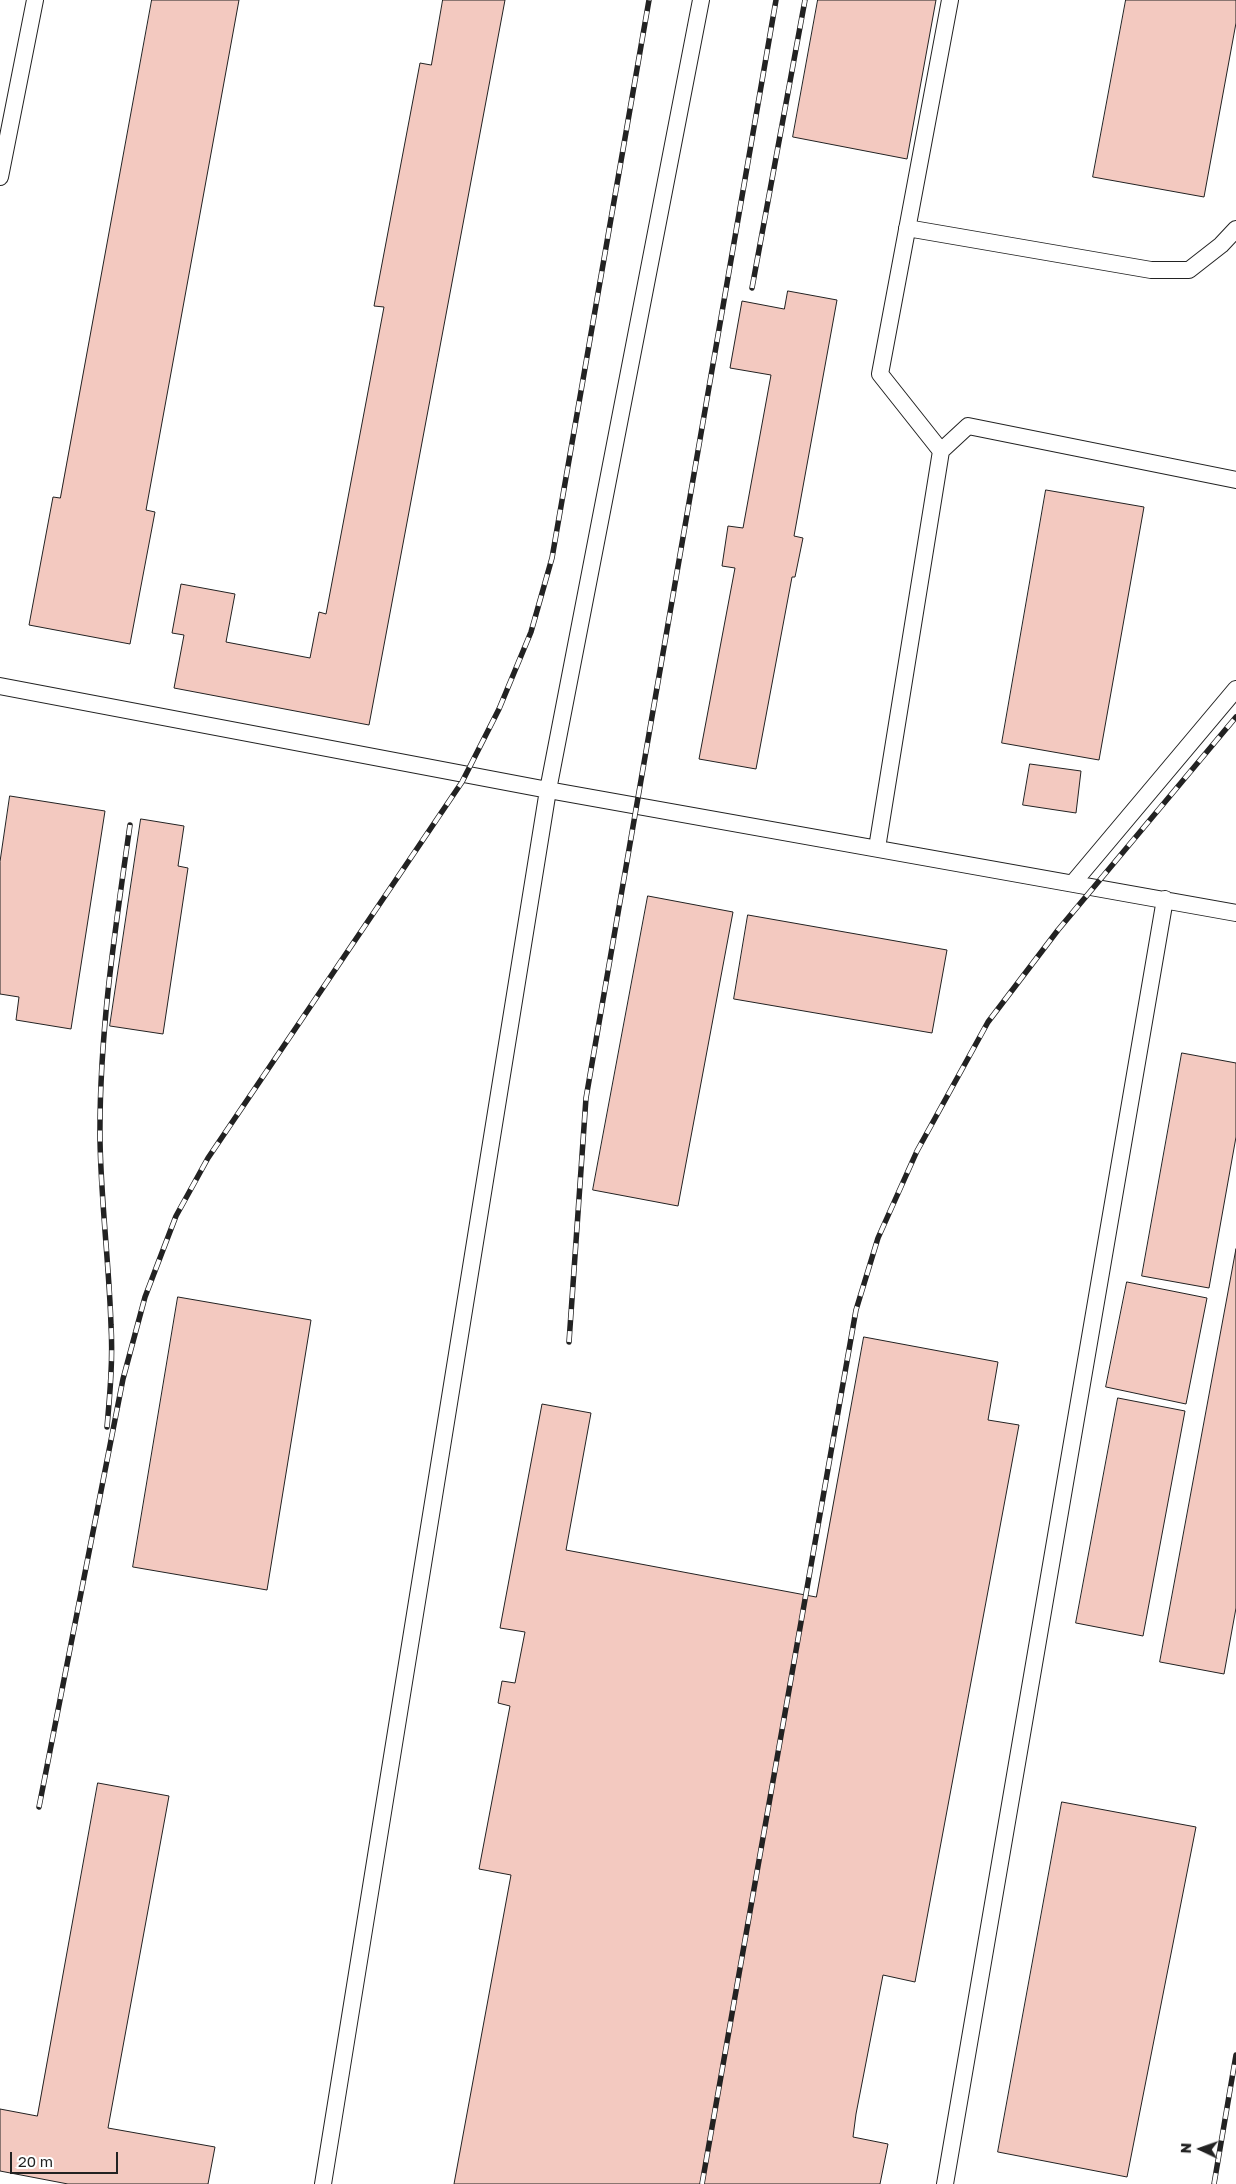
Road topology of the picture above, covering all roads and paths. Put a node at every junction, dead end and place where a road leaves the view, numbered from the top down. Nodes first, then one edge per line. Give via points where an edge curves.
1 (35, 0) edge
2 (701, 0) edge
3 (950, 0) edge
4 (0, 177) edge
5 (907, 228) junction
6 (1236, 229) edge
7 (940, 451) junction
8 (1236, 480) edge
9 (0, 686) edge
10 (1236, 689) edge
11 (548, 790) junction
12 (877, 848) junction
13 (1073, 883) junction
14 (1165, 900) junction
15 (1236, 913) edge
16 (323, 2184) edge
17 (945, 2184) edge

1 - 4 lane
2 - 11 lane
3 - 5 lane
5 - 6 lane via 1151,270 1189,270
5 - 7 lane via 880,374
7 - 8 lane via 968,426
7 - 12 lane
9 - 11 lane
10 - 13 lane
11 - 12 lane
11 - 16 lane
12 - 13 lane
13 - 14 lane
14 - 15 lane
14 - 17 lane

